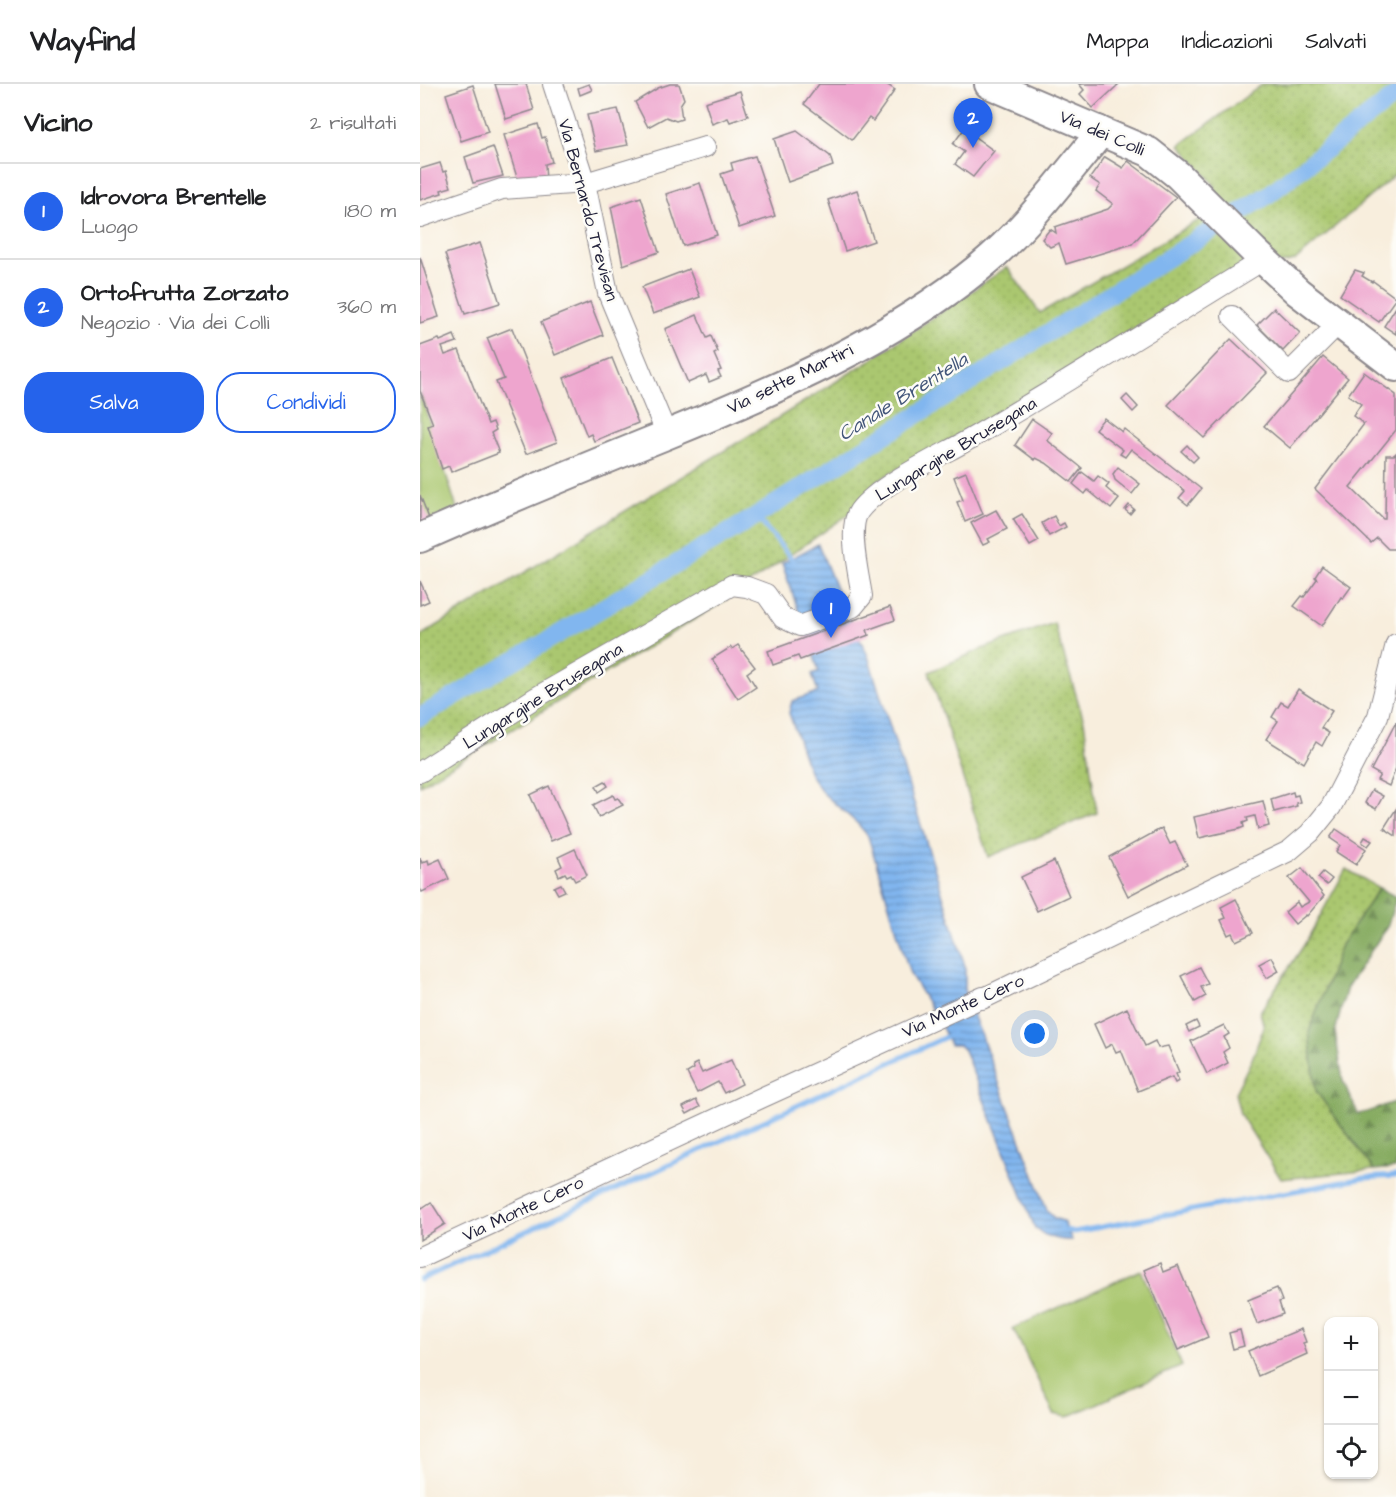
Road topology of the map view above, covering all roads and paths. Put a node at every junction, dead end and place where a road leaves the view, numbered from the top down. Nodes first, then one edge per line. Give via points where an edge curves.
1 (553, 84) edge
2 (989, 84) edge
3 (1098, 130) junction
4 (705, 147) dead end
5 (585, 183) junction
6 (420, 218) edge
7 (1258, 254) junction
8 (1232, 316) dead end
9 (1338, 324) junction
10 (1396, 367) edge
11 (667, 435) junction
12 (420, 538) edge
13 (1396, 644) edge
14 (420, 772) edge
15 (420, 1257) edge

1 - 5 street, Via Bernardo Trevisan
2 - 3 main road, Via dei Colli
3 - 7 main road, Via dei Colli via 1149,152 1178,175
3 - 11 main road, Via sette Martiri via 1093,142 1020,228 955,286 872,339 812,371
4 - 5 street
5 - 6 street via 502,189
5 - 11 street, Via Bernardo Trevisan via 608,293
7 - 9 main road
7 - 14 street, Lungargine Brusegana via 1252,267 884,489 858,513 853,537 862,596 853,607 800,626 783,618 766,594 732,585 544,692
8 - 9 street via 1289,373
9 - 10 main road
11 - 12 main road, Via sette Martiri
13 - 15 street, Via Monte Cero via 1378,716 1331,807 1289,851 982,999

